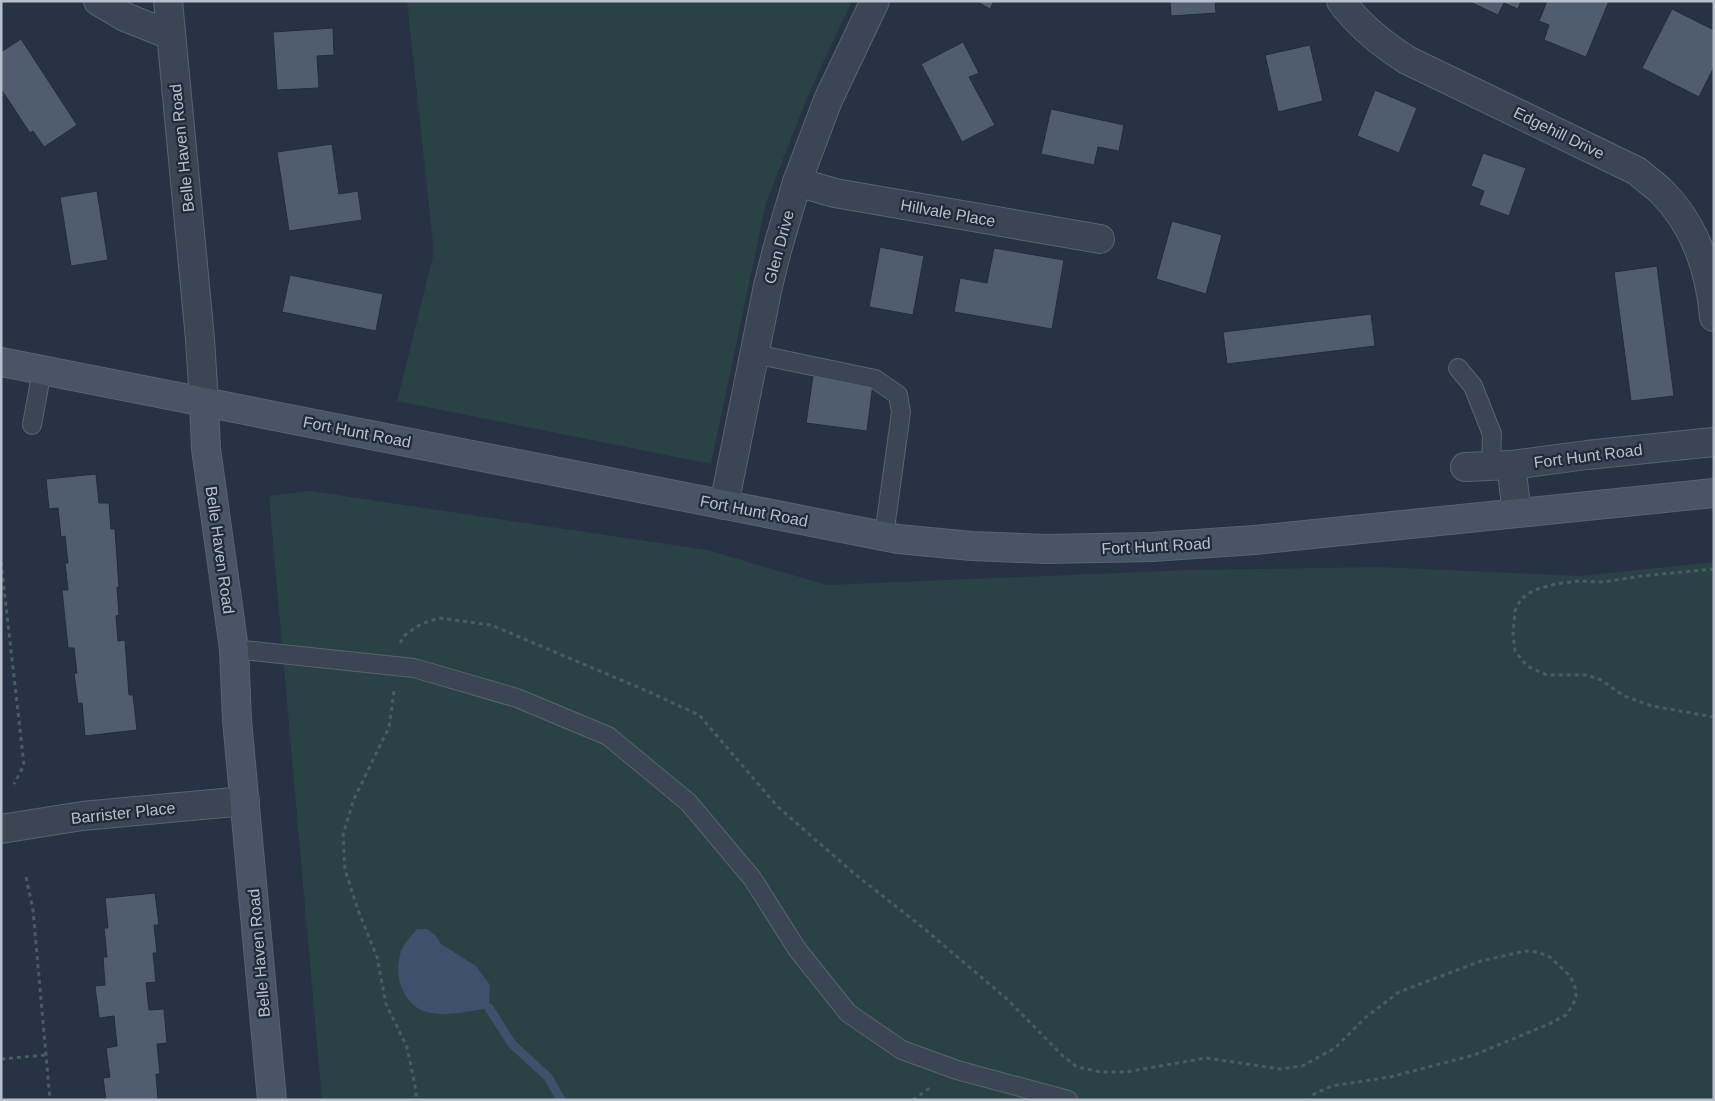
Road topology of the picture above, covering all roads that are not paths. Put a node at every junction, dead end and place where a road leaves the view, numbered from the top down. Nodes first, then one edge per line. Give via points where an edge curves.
1 (98, 1) edge
2 (168, 1) edge
3 (875, 1) edge
4 (1341, 1) edge
5 (170, 35) junction
6 (797, 182) junction
7 (1100, 239) dead end
8 (1714, 316) edge
9 (755, 354) junction
10 (1, 362) edge
11 (1458, 368) dead end
12 (42, 370) junction
13 (204, 403) junction
14 (32, 425) dead end
15 (1714, 442) edge
16 (1489, 466) junction
17 (1714, 493) edge
18 (724, 505) junction
19 (1516, 512) junction
20 (884, 536) junction
21 (234, 649) junction
22 (245, 801) junction
23 (1, 829) edge
24 (272, 1100) edge
25 (1068, 1100) edge

1 - 5 street via 125,17
2 - 5 street, Belle Haven Road
3 - 6 street, Glen Drive via 828,100
4 - 8 street, Edgehill Drive via 1363,27 1407,60 1637,171 1661,191 1694,237 1712,293
5 - 13 street, Belle Haven Road
6 - 7 street, Hillvale Place via 835,193
6 - 9 street, Glen Drive via 777,250
9 - 18 street, Glen Drive
9 - 20 lane via 876,379 898,395 902,412
10 - 12 main road, Fort Hunt Road
11 - 16 lane via 1474,386 1492,434
12 - 13 main road, Fort Hunt Road
12 - 14 lane
13 - 18 main road, Fort Hunt Road
13 - 21 main road, Belle Haven Road via 206,449
15 - 16 street, Fort Hunt Road
16 - 19 street, Fort Hunt Road
17 - 19 main road, Fort Hunt Road
18 - 20 main road, Fort Hunt Road
19 - 20 main road, Fort Hunt Road via 1255,540 1152,547 1046,549 972,546
21 - 22 main road, Belle Haven Road
21 - 25 lane via 414,668 517,698 608,736 688,802 752,878 797,949 848,1013 902,1050 957,1070
22 - 23 street, Barrister Place via 82,816
22 - 24 main road, Belle Haven Road

